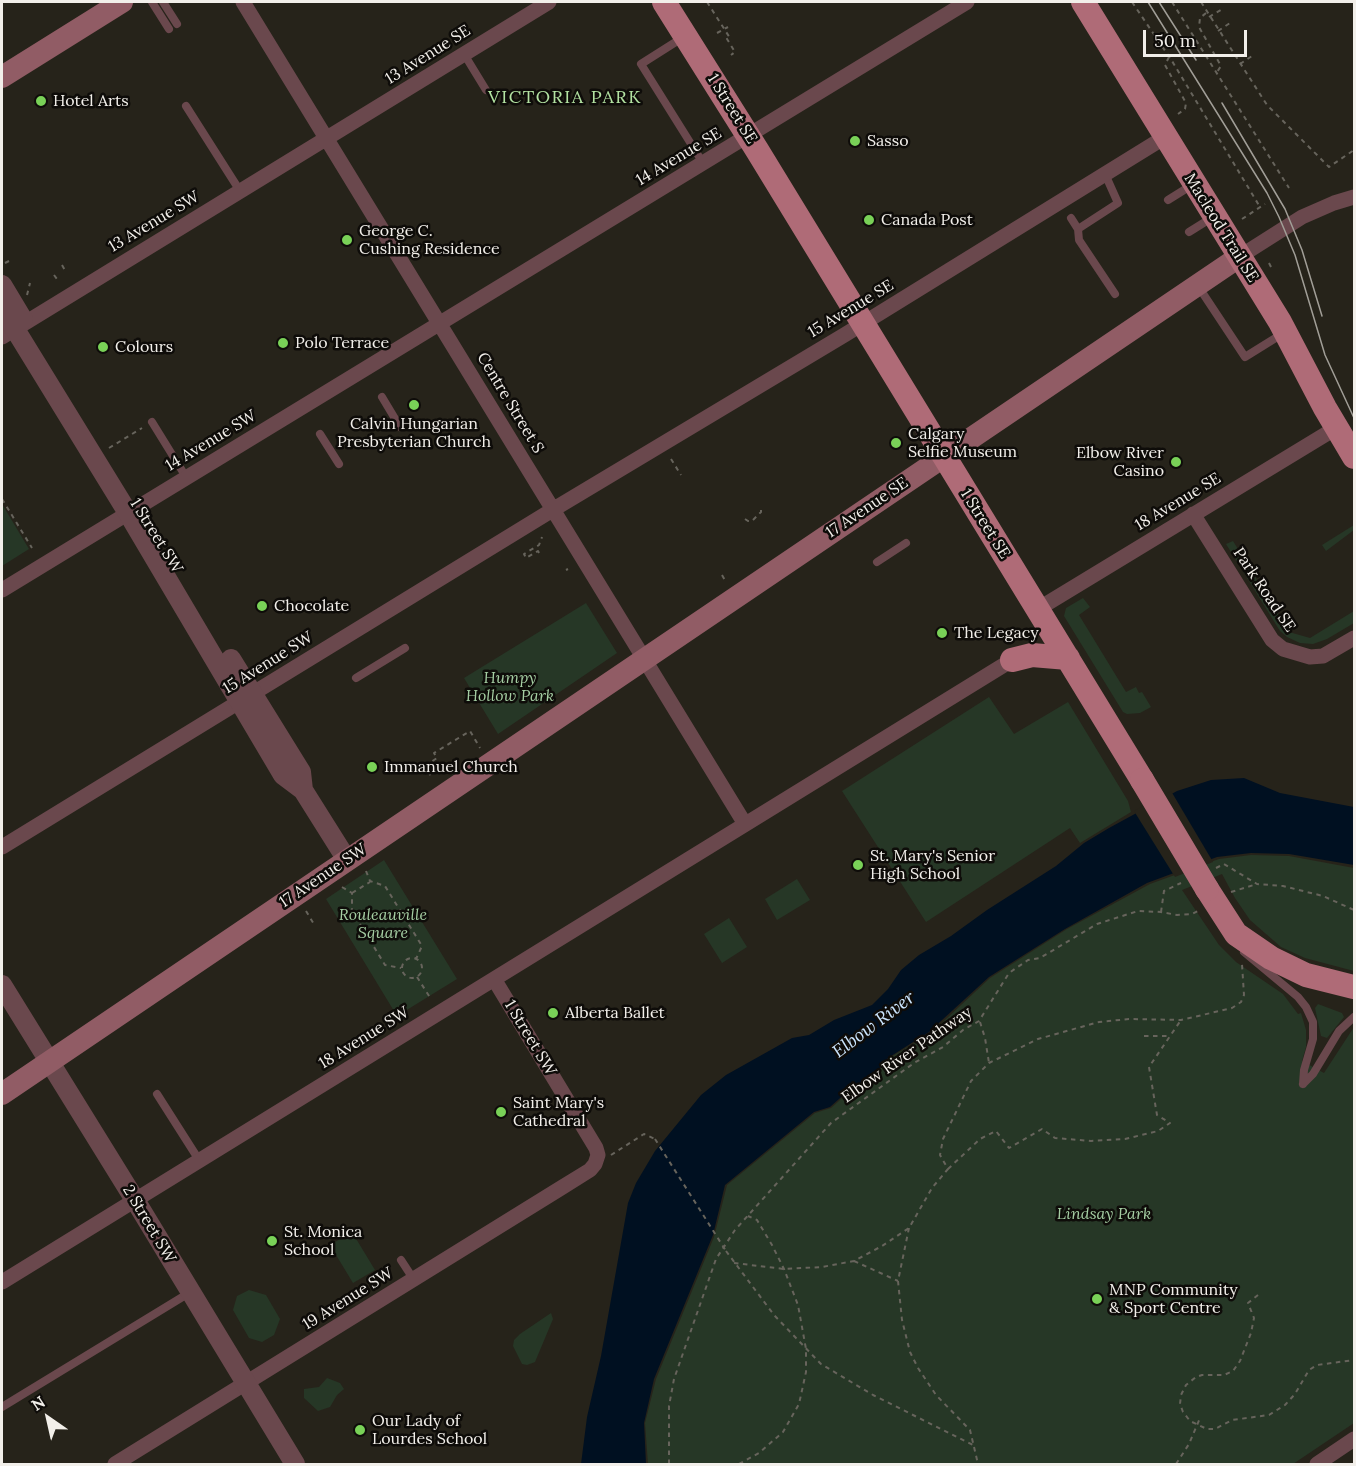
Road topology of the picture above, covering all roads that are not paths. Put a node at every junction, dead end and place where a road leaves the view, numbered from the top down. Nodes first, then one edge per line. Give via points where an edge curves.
1 (122, 2) edge
2 (152, 2) edge
3 (163, 2) edge
4 (243, 2) edge
5 (549, 2) edge
6 (664, 2) edge
7 (967, 2) edge
8 (1083, 2) edge
9 (177, 24) dead end
10 (169, 29) dead end
11 (686, 35) junction
12 (464, 54) junction
13 (2, 77) edge
14 (486, 90) dead end
15 (186, 106) dead end
16 (748, 135) junction
17 (1165, 136) junction
18 (326, 138) junction
19 (703, 163) junction
20 (1105, 174) junction
21 (1194, 184) junction
22 (240, 191) junction
23 (1354, 197) edge
24 (1168, 200) dead end
25 (1215, 217) junction
26 (1071, 218) dead end
27 (1078, 229) junction
28 (1189, 232) dead end
29 (1239, 257) junction
30 (1197, 284) junction
31 (2, 285) edge
32 (1115, 294) dead end
33 (2, 308) edge
34 (863, 323) junction
35 (440, 324) junction
36 (13, 330) edge
37 (1285, 332) junction
38 (382, 397) dead end
39 (152, 422) road end
40 (400, 427) dead end
41 (1336, 428) junction
42 (320, 434) dead end
43 (943, 457) junction
44 (1354, 457) edge
45 (339, 464) dead end
46 (186, 477) junction
47 (554, 509) junction
48 (132, 510) junction
49 (1192, 514) junction
50 (906, 543) dead end
51 (877, 562) dead end
52 (2, 590) edge
53 (1040, 613) junction
54 (1354, 638) edge
55 (405, 648) dead end
56 (1068, 658) junction
57 (645, 660) junction
58 (1012, 660) junction
59 (356, 678) dead end
60 (247, 698) junction
61 (745, 824) junction
62 (2, 848) edge
63 (357, 865) junction
64 (1236, 934) junction
65 (494, 979) junction
66 (2, 985) edge
67 (1354, 987) edge
68 (1354, 1017) edge
69 (48, 1062) junction
70 (2, 1094) edge
71 (157, 1094) dead end
72 (199, 1160) junction
73 (596, 1160) joint
74 (135, 1200) junction
75 (401, 1260) dead end
76 (414, 1280) junction
77 (2, 1282) edge
78 (190, 1292) junction
79 (246, 1383) junction
80 (2, 1407) edge
81 (1353, 1444) edge
82 (115, 1464) edge
83 (295, 1464) edge
84 (1317, 1464) edge

1 - 13 main road
2 - 10 lane
3 - 9 lane
4 - 18 street, Centre Street S
5 - 12 street, 13 Avenue SE
6 - 11 main road, 1 Street SE
7 - 16 street, 14 Avenue SE
8 - 17 main road, Macleod Trail SE
11 - 16 main road, 1 Street SE
11 - 19 lane via 641,64
12 - 14 lane
12 - 18 street, 13 Avenue SE
15 - 22 lane
16 - 19 street, 14 Avenue SE
16 - 34 main road, 1 Street SE
17 - 20 street, 15 Avenue SE
17 - 21 main road, Macleod Trail SE
18 - 22 street, 13 Avenue SW
18 - 35 street, Centre Street S
19 - 35 street, 14 Avenue SE
20 - 27 lane via 1118,203
20 - 34 street, 15 Avenue SE
21 - 24 lane
21 - 25 main road, Macleod Trail SE
22 - 36 street, 13 Avenue SW
23 - 29 street via 1302,217
25 - 28 lane
25 - 29 main road, Macleod Trail SE
26 - 27 lane
27 - 32 lane via 1079,240
29 - 30 main road, 17 Avenue SE
29 - 37 main road, Macleod Trail SE
30 - 37 lane via 1245,357
30 - 43 main road, 17 Avenue SE
31 - 36 street, 1 Street SW
33 - 36 street, 1 Street SW
34 - 43 main road, 1 Street SE
34 - 47 street, 15 Avenue SE
35 - 46 street, 14 Avenue SW
35 - 47 street, Centre Street S
36 - 48 street, 1 Street SW
37 - 41 main road, Macleod Trail SE
38 - 40 lane
39 - 46 lane
41 - 44 main road, Macleod Trail SE
41 - 49 street, 18 Avenue SE
42 - 45 lane
43 - 53 main road, 1 Street SE
43 - 57 main road, 17 Avenue SE
46 - 48 street, 14 Avenue SW
47 - 57 street, Centre Street S
47 - 60 street, 15 Avenue SW
48 - 52 street, 14 Avenue SW
48 - 60 street, 1 Street SW
49 - 53 street, 18 Avenue SE
49 - 54 street, Park Road SE via 1272,640 1283,649 1310,657 1323,656
50 - 51 lane
53 - 56 main road, 1 Street SE
53 - 58 main road via 1030,640
55 - 59 lane
56 - 58 main road via 1032,655
56 - 64 main road, 1 Street SE, bridge
57 - 61 street, Centre Street S
57 - 63 main road, 17 Avenue SW
58 - 61 street
60 - 62 street, 15 Avenue SW
60 - 63 street, 1 Street SW via 283,775 303,790
61 - 65 street, 18 Avenue SW
63 - 69 main road, 17 Avenue SW
64 - 67 main road, 1 Street SE via 1271,958 1306,975
64 - 68 lane via 1244,953 1298,997 1313,1022 1303,1084 1339,1031
65 - 72 street, 18 Avenue SW
65 - 73 street, 1 Street SW via 596,1148
66 - 69 street, 2 Street SW
69 - 70 main road, 17 Avenue SW
69 - 74 street, 2 Street SW
71 - 72 lane
72 - 74 street, 18 Avenue SW
73 - 76 street, 19 Avenue SW via 590,1170
74 - 77 street, 18 Avenue SW
74 - 78 street, 2 Street SW
75 - 76 lane
76 - 79 street, 19 Avenue SW
78 - 79 street, 2 Street SW
78 - 80 lane
79 - 82 street, 19 Avenue SW
79 - 83 street, 2 Street SW
81 - 84 street

